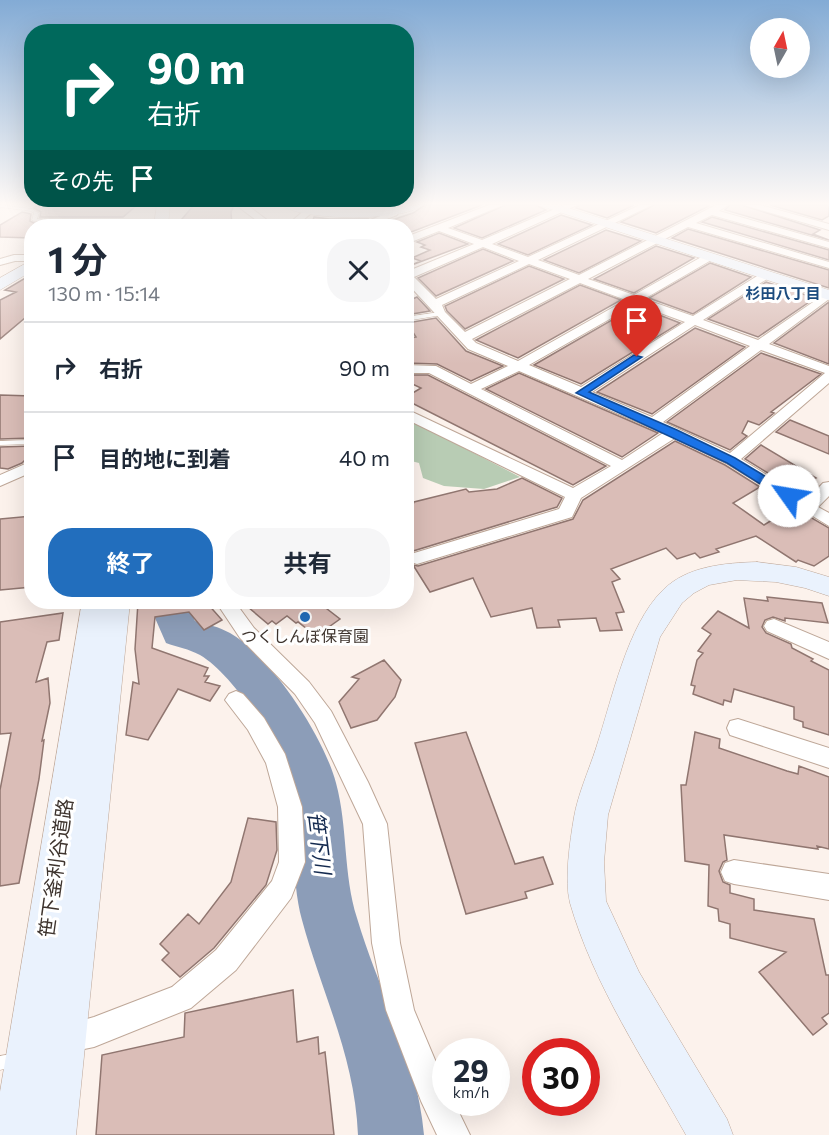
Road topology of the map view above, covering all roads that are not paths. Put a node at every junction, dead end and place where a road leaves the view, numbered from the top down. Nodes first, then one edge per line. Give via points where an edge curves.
1 (450, 258) edge
2 (520, 258) edge
3 (535, 258) edge
4 (623, 258) edge
5 (707, 258) edge
6 (712, 258) edge
7 (805, 258) edge
8 (24, 259) edge
9 (528, 261) junction
10 (0, 262) edge
11 (24, 263) edge
12 (829, 265) edge
13 (414, 273) edge
14 (766, 275) junction
15 (580, 280) junction
16 (414, 284) edge
17 (0, 285) edge
18 (829, 295) edge
19 (636, 300) junction
20 (437, 309) junction
21 (414, 316) edge
22 (693, 322) junction
23 (464, 338) junction
24 (759, 346) junction
25 (518, 366) junction
26 (414, 369) edge
27 (829, 370) edge
28 (829, 376) edge
29 (470, 390) junction
30 (581, 393) junction
31 (414, 417) edge
32 (654, 423) junction
33 (674, 432) junction
34 (24, 442) edge
35 (0, 443) edge
36 (731, 460) junction
37 (624, 466) junction
38 (24, 470) edge
39 (0, 482) edge
40 (829, 487) edge
41 (574, 495) junction
42 (808, 508) junction
43 (829, 521) edge
44 (417, 558) dead end
45 (829, 587) edge
46 (93, 609) edge
47 (116, 609) edge
48 (230, 609) edge
49 (774, 626) dead end
50 (829, 651) edge
51 (236, 700) dead end
52 (738, 728) dead end
53 (829, 758) edge
54 (734, 872) dead end
55 (829, 887) edge
56 (65, 1038) junction
57 (14, 1060) edge
58 (14, 1135) edge
59 (54, 1135) edge
60 (454, 1135) edge
61 (711, 1135) edge

1 - 13 street
2 - 9 street
3 - 9 street
4 - 15 street
5 - 19 street
6 - 14 street
7 - 12 street
8 - 10 street
9 - 15 street
9 - 20 street
11 - 17 street
14 - 18 street
14 - 22 street
15 - 19 street
15 - 23 street
16 - 20 street
18 - 24 street
19 - 22 street
19 - 25 street
20 - 21 lane
20 - 23 street
22 - 24 street
22 - 30 street
23 - 25 street via 472,346
24 - 27 street
24 - 32 street
25 - 29 street
25 - 30 street
26 - 29 street via 431,369
28 - 36 street
29 - 37 street
30 - 32 street
31 - 41 street
32 - 33 street
33 - 36 street
33 - 37 street
34 - 35 lane
36 - 42 street
37 - 41 street
38 - 39 street
40 - 42 street
41 - 44 street via 566,513
42 - 43 street
45 - 61 street via 787,575 732,572 706,577 685,586 671,598 646,637 591,815 586,862 588,901 625,986
46 - 57 street, 笹下釜利谷道路
47 - 56 street, 笹下釜利谷道路
48 - 60 street via 323,717 364,798 375,824 386,943 400,1010 436,1101
49 - 50 street
51 - 56 street via 256,724 277,761 290,807 292,862 282,889 226,960 181,998 94,1032
52 - 53 street
54 - 55 street
56 - 59 street, 笹下釜利谷道路
57 - 58 street, 笹下釜利谷道路

